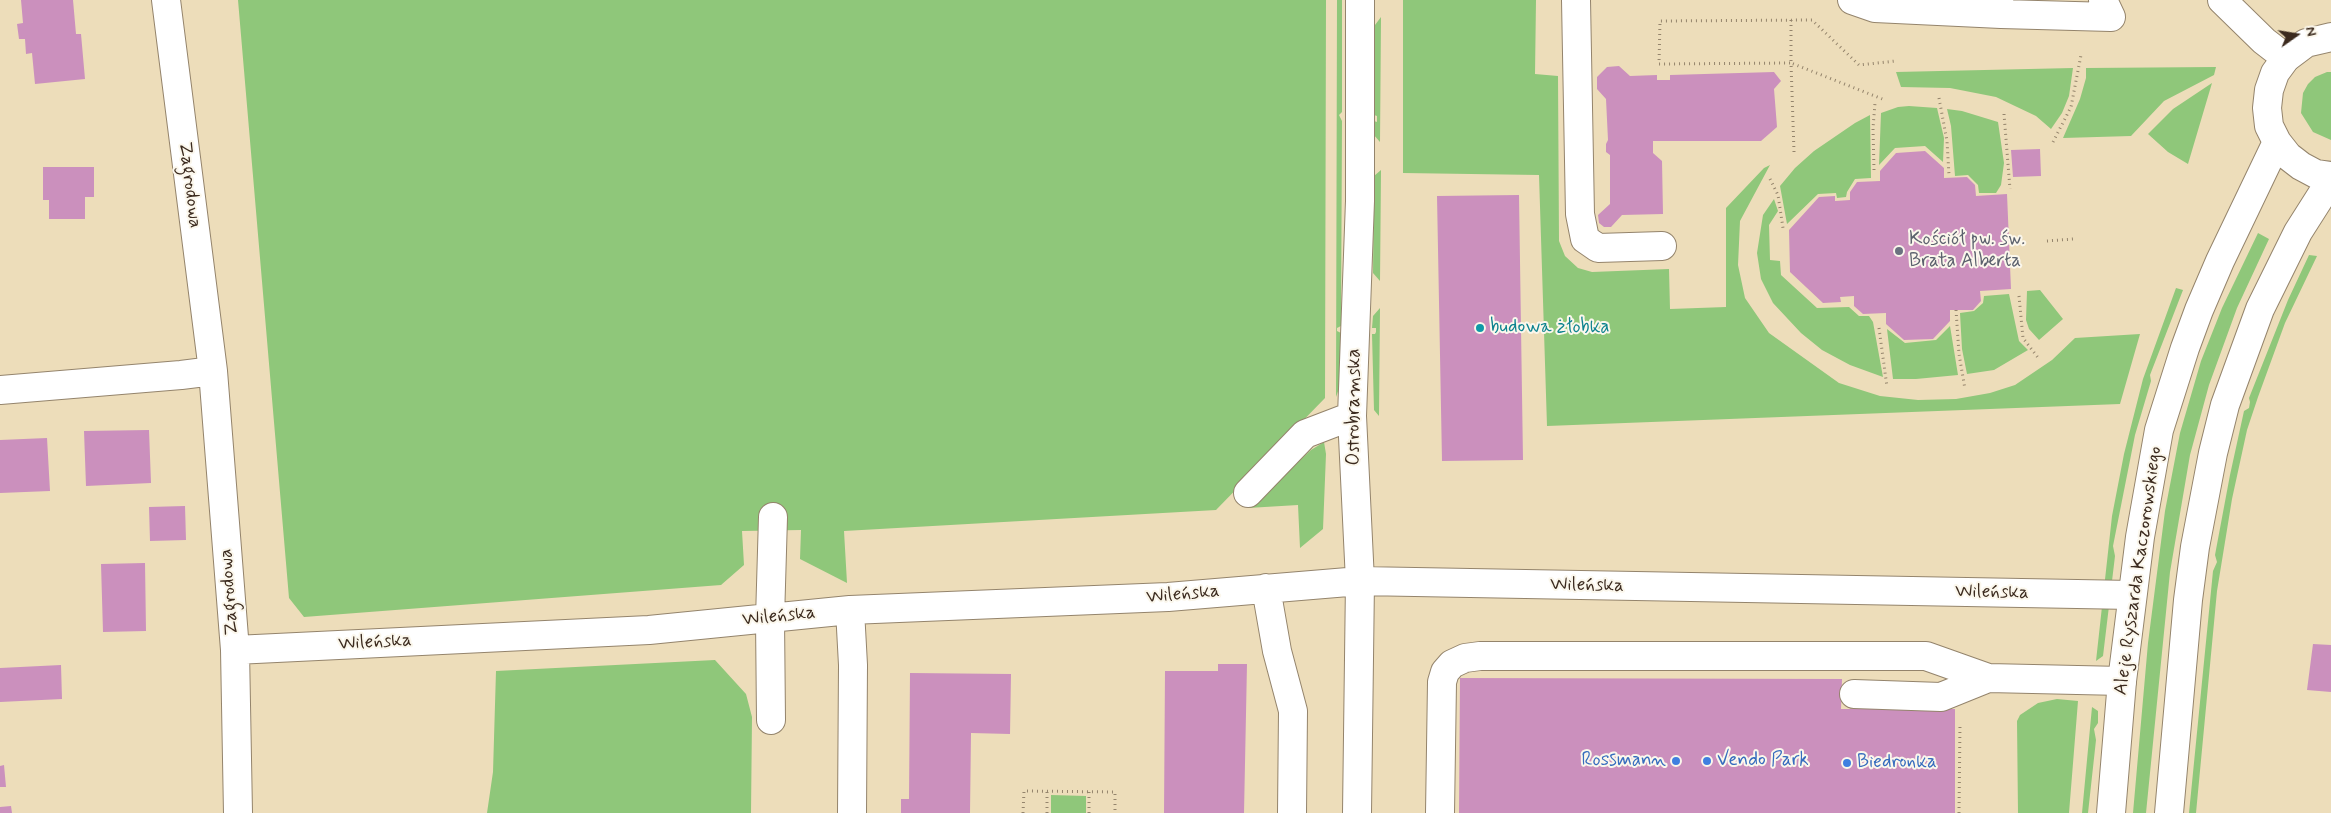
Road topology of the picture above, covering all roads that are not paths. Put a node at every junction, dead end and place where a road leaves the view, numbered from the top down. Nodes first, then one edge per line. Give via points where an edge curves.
1 (166, 0) edge
2 (1360, 0) edge
3 (1576, 0) edge
4 (1852, 0) edge
5 (2103, 0) edge
6 (2222, 0) edge
7 (2000, 7) edge
8 (2331, 36) edge
9 (2286, 58) junction
10 (2277, 142) junction
11 (2331, 176) edge
12 (2331, 180) edge
13 (1662, 246) dead end
14 (213, 370) junction
15 (0, 390) edge
16 (1352, 416) junction
17 (1248, 493) dead end
18 (773, 517) dead end
19 (1360, 582) junction
20 (1266, 588) junction
21 (2132, 595) junction
22 (850, 610) junction
23 (770, 618) junction
24 (235, 650) junction
25 (1988, 678) junction
26 (2122, 681) junction
27 (1854, 694) dead end
28 (771, 720) dead end
29 (238, 813) edge
30 (852, 813) edge
31 (1292, 813) edge
32 (1357, 813) edge
33 (1440, 813) edge
34 (2111, 813) edge
35 (2169, 813) edge

1 - 14 street, Zagrodowa
2 - 16 street, Ostrobramska via 1360,201
3 - 13 street via 1580,214 1585,239 1598,248
4 - 7 street via 1875,8
5 - 7 street via 2111,17
6 - 9 street
8 - 9 street via 2306,43
9 - 10 street via 2275,73 2267,108 2269,126
10 - 11 street via 2301,166 2316,174
10 - 21 street, Aleje Ryszarda Kaczorowskiego via 2220,261 2185,348 2159,430
12 - 35 street via 2298,232 2260,309 2224,405 2195,547
14 - 15 street
14 - 24 street, Zagrodowa
16 - 17 street via 1305,434
16 - 19 street, Ostrobramska
18 - 23 street
19 - 20 street, Wileńska
19 - 21 street, Wileńska
19 - 32 street, Ostrobramska
20 - 22 street, Wileńska via 1168,597
20 - 31 street via 1277,651 1293,711
21 - 26 street, Aleje Ryszarda Kaczorowskiego
22 - 23 street, Wileńska
22 - 30 street
23 - 24 street, Wileńska via 650,630
23 - 28 street
24 - 29 street, Zagrodowa
25 - 26 street
25 - 27 street via 1941,697
25 - 33 street via 1926,656 1465,658 1452,664 1442,682
26 - 34 street, Aleje Ryszarda Kaczorowskiego

